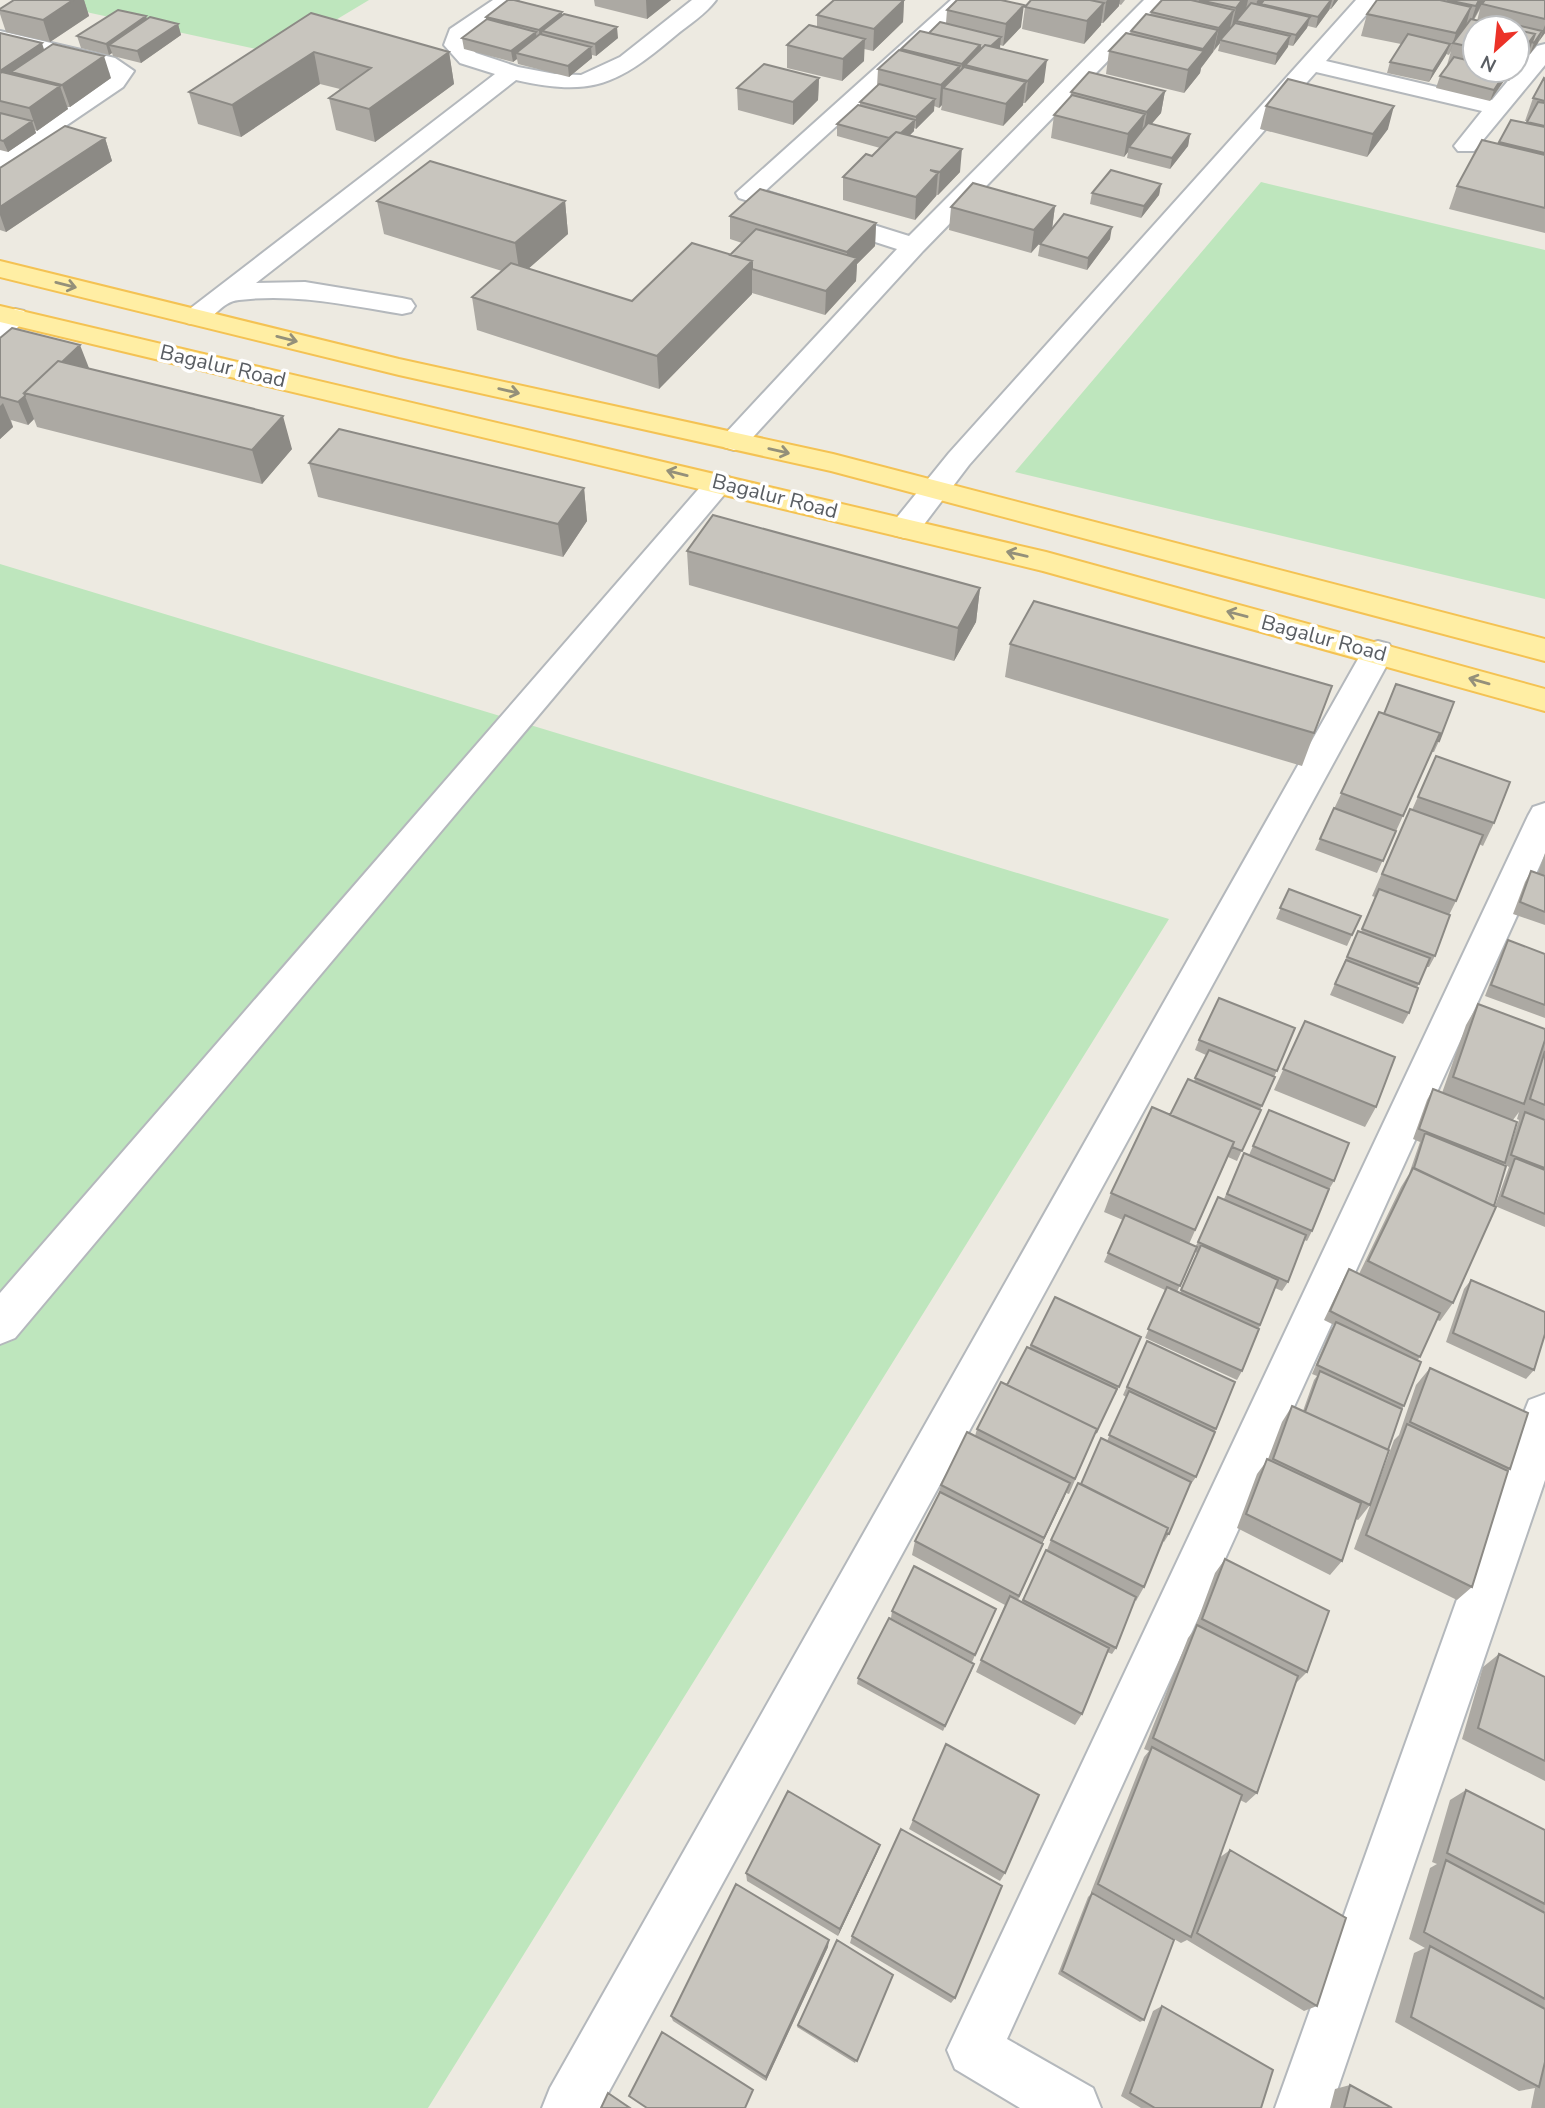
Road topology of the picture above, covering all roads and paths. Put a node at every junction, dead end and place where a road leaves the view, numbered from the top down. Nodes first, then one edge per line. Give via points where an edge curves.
1 (507, 0) edge
2 (705, 0) edge
3 (964, 0) edge
4 (1156, 0) edge
5 (1368, 0) edge
6 (1, 39) edge
7 (1545, 51) edge
8 (1308, 64) junction
9 (512, 72) junction
10 (1498, 108) junction
11 (1466, 146) dead end
12 (0, 160) edge
13 (914, 246) junction
14 (0, 269) edge
15 (229, 292) junction
16 (402, 306) dead end
17 (196, 317) junction
18 (5, 320) edge
19 (734, 441) junction
20 (719, 483) junction
21 (936, 490) junction
22 (905, 528) junction
23 (1545, 650) edge
24 (1378, 652) junction
25 (1545, 700) edge
26 (1545, 816) edge
27 (0, 1324) edge
28 (1545, 1415) edge
29 (570, 2108) edge
30 (1073, 2108) edge
31 (1303, 2108) edge

1 - 9 street via 458,34 455,45 468,58
2 - 9 street via 607,77 556,82
3 - 13 street via 748,193
4 - 13 street
5 - 8 street
6 - 12 street via 107,63 123,71 115,82
7 - 10 street
8 - 10 street
8 - 21 street
9 - 15 street
10 - 11 street
13 - 19 street
14 -> 17 main road, Bagalur Road
15 - 16 street via 315,291
15 - 17 street
17 -> 19 main road, Bagalur Road
20 -> 18 main road, Bagalur Road
19 -> 21 main road, Bagalur Road
20 - 22 main road, Bagalur Road
20 - 27 street
21 - 22 street
21 - 23 main road, Bagalur Road
24 -> 22 main road, Bagalur Road
25 -> 24 main road, Bagalur Road
24 - 29 street
26 - 30 street via 974,2050
28 - 31 street

